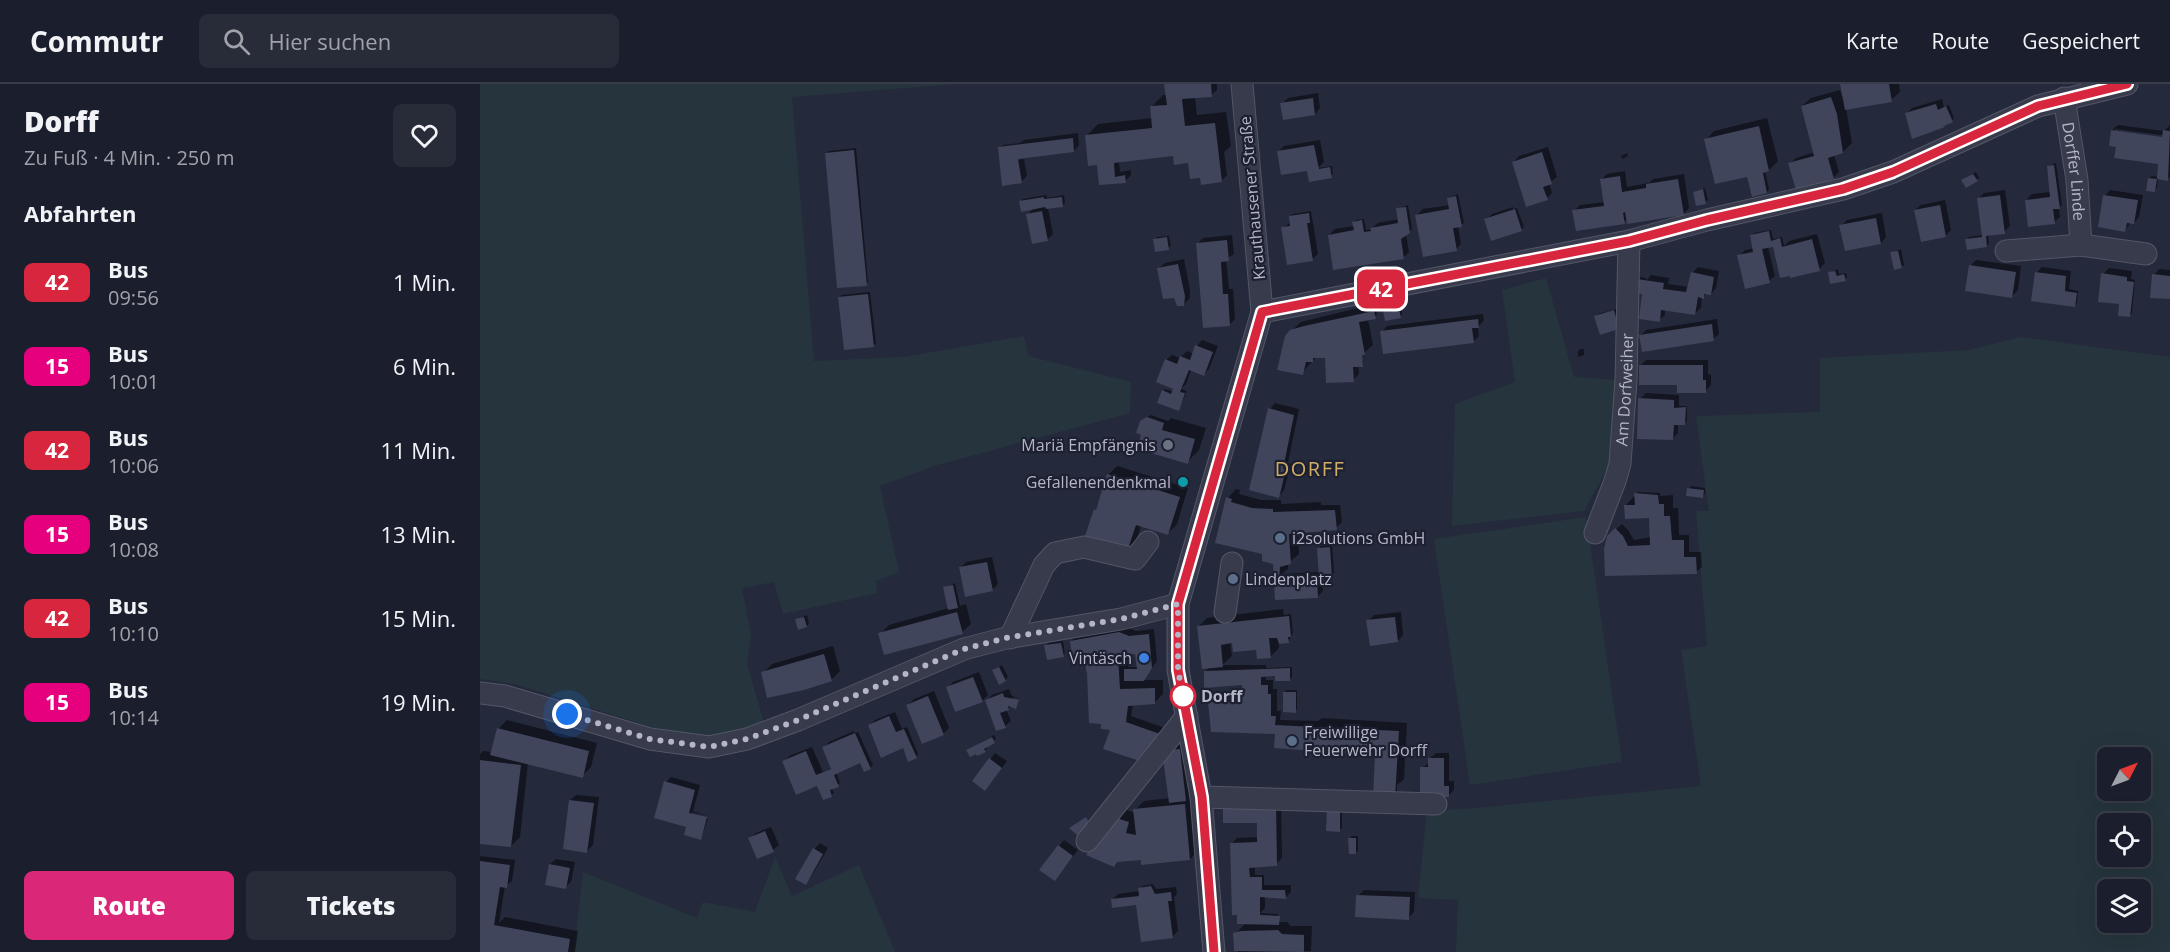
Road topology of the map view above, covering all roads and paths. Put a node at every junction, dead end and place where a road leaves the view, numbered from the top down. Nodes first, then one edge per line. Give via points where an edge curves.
1 (1242, 84) edge
2 (2127, 84) edge
3 (2064, 98) junction
4 (1629, 241) junction
5 (2081, 245) junction
6 (2006, 251) dead end
7 (2146, 254) dead end
8 (1262, 312) junction
9 (1595, 533) dead end
10 (1148, 542) dead end
11 (1232, 563) dead end
12 (1178, 604) junction
13 (1225, 612) dead end
14 (1010, 638) junction
15 (480, 693) edge
16 (1187, 716) junction
17 (1202, 797) junction
18 (1436, 804) dead end
19 (1087, 841) dead end
20 (1214, 952) edge

1 - 8 street, Krauthausener Straße
2 - 3 street
3 - 4 street via 1893,172 1843,189
3 - 5 street, Dorffer Linde via 2077,180
4 - 8 street
4 - 9 street, Am Dorfweiher via 1620,464
5 - 6 street, Dorffer Linde
5 - 7 street, Dorffer Linde
8 - 12 street
10 - 14 street via 1135,559 1084,547 1055,553 1044,565
11 - 13 street
12 - 14 street via 1121,619
12 - 16 street via 1178,670
14 - 15 street via 964,649 747,739 709,747 650,739 504,696
16 - 17 street
16 - 19 street
17 - 18 street
17 - 20 street

